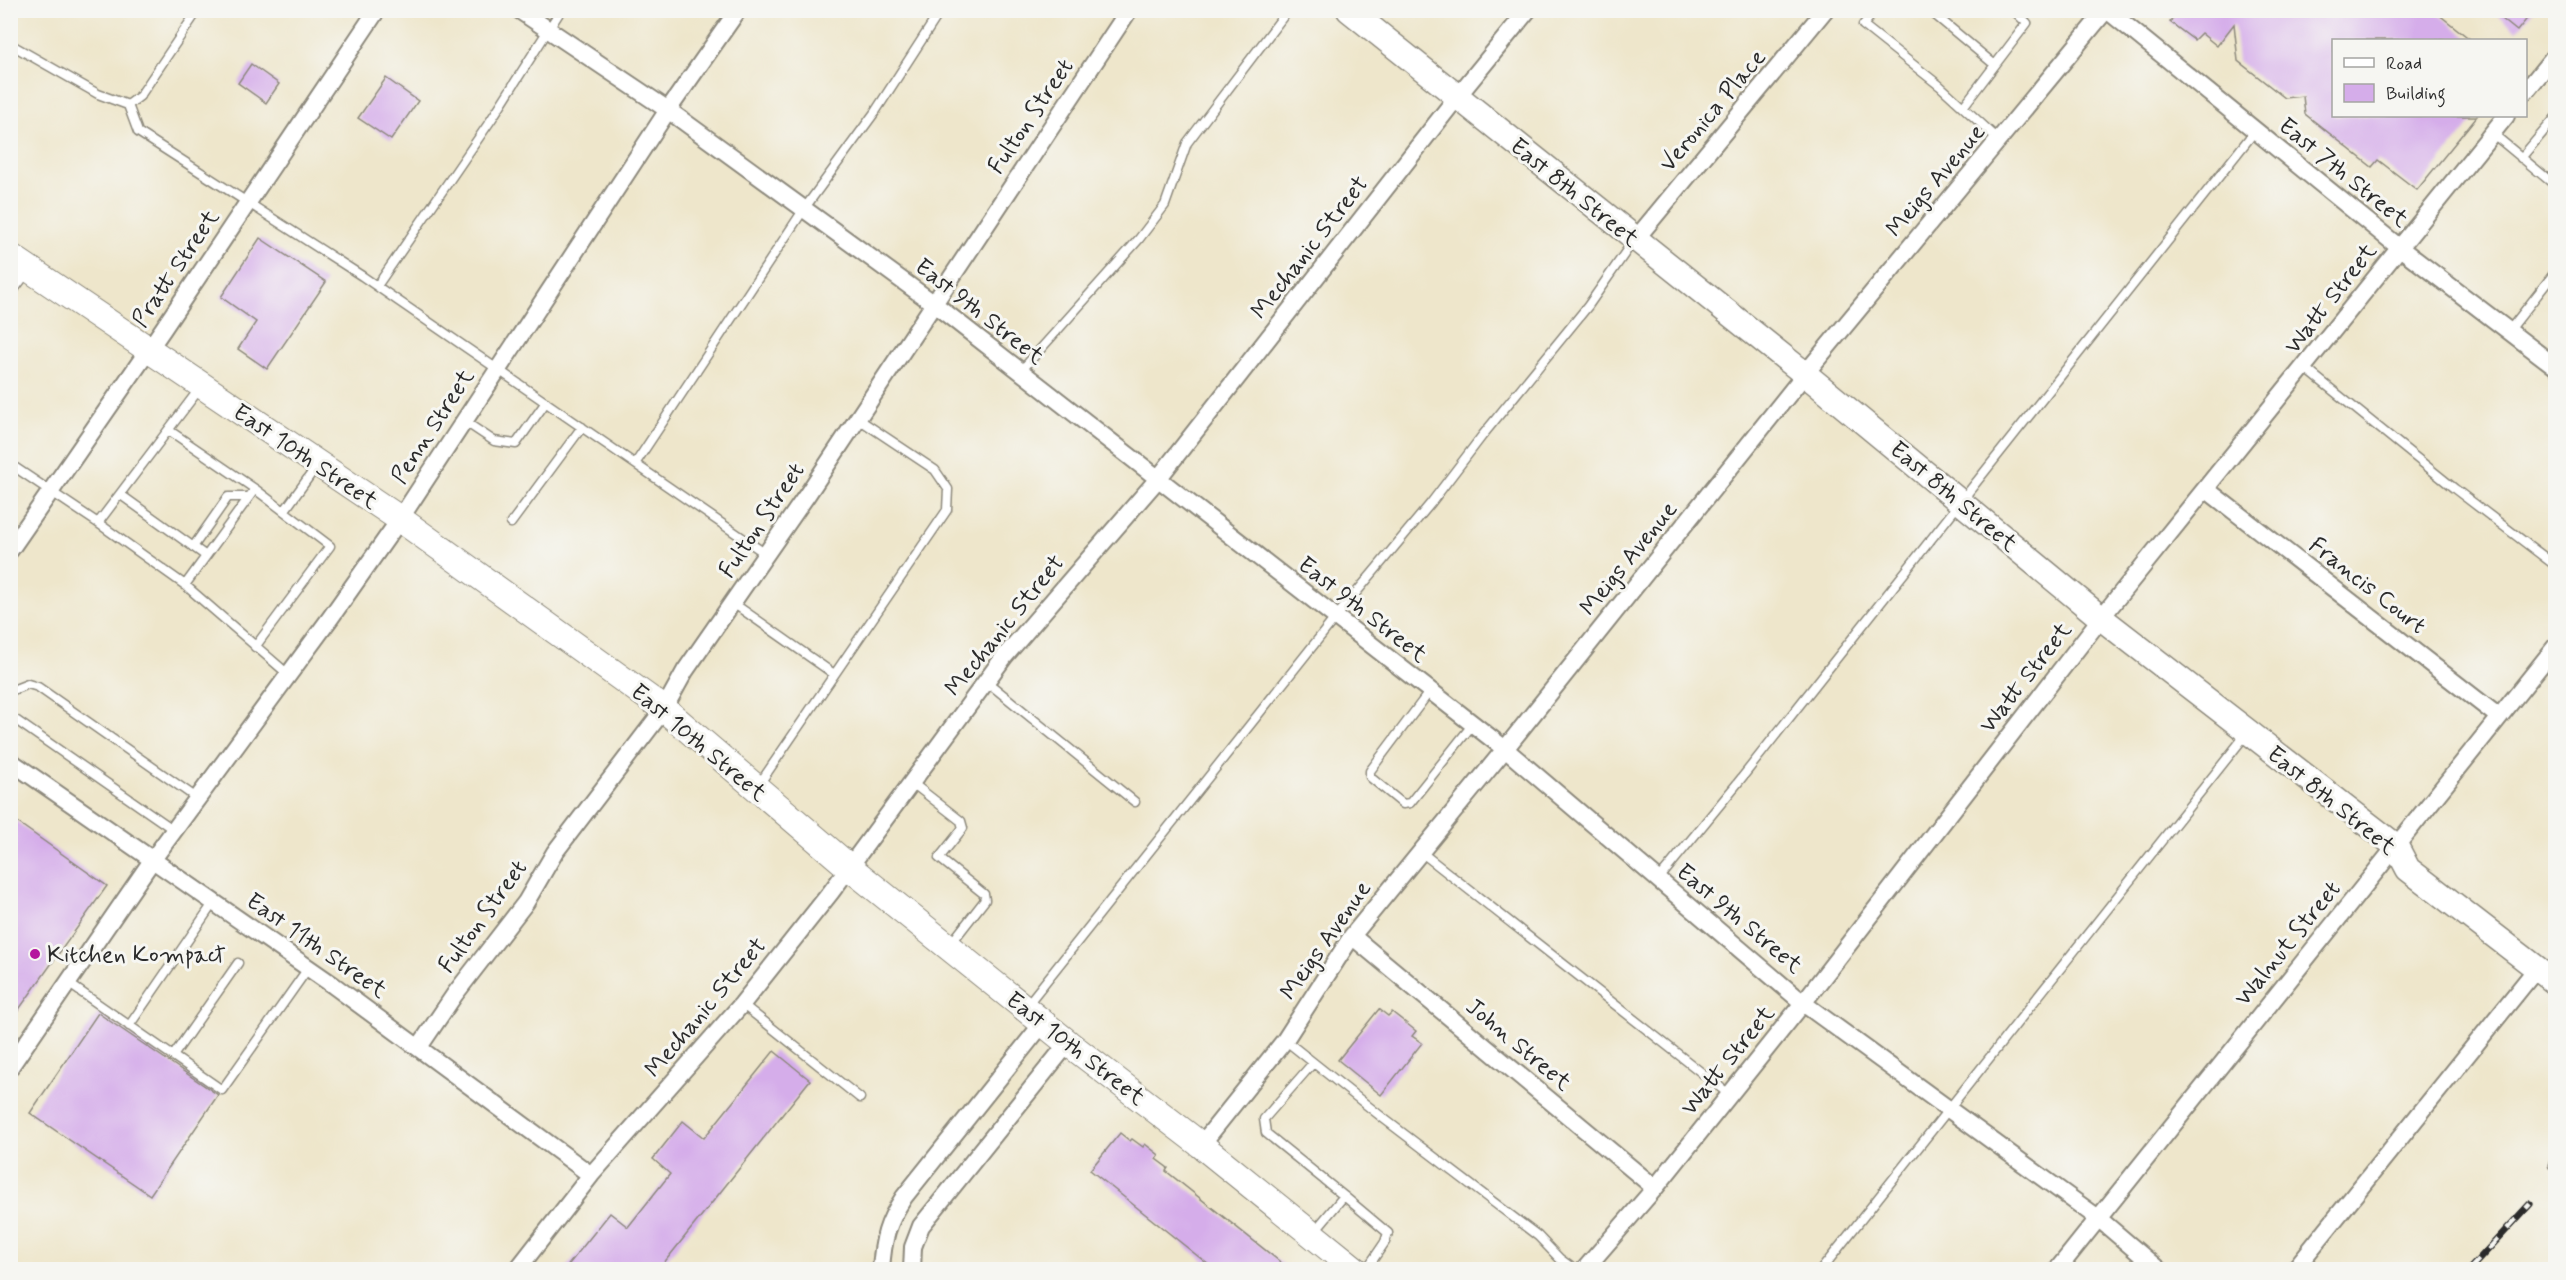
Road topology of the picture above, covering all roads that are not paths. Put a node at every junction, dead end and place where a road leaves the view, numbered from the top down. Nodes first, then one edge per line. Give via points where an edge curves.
1 (198, 10) edge
2 (377, 10) edge
3 (519, 10) edge
4 (561, 10) edge
5 (738, 10) edge
6 (941, 10) edge
7 (1129, 10) edge
8 (1288, 10) edge
9 (1348, 10) edge
10 (1528, 10) edge
11 (1825, 10) edge
12 (1876, 10) edge
13 (1929, 10) edge
14 (2013, 10) edge
15 (2107, 10) edge
16 (549, 30) junction
17 (10, 44) edge
18 (1995, 65) junction
19 (2552, 65) edge
20 (2527, 90) edge
21 (1457, 98) junction
22 (128, 105) junction
23 (1963, 107) junction
24 (668, 110) junction
25 (2505, 117) edge
26 (2556, 117) edge
27 (2255, 130) junction
28 (2492, 133) junction
29 (1999, 141) junction
30 (2522, 158) junction
31 (2556, 186) edge
32 (247, 204) junction
33 (804, 209) junction
34 (1635, 240) junction
35 (2400, 248) junction
36 (20, 263) edge
37 (2556, 271) edge
38 (377, 286) junction
39 (10, 295) edge
40 (933, 303) junction
41 (2509, 331) junction
42 (149, 349) junction
43 (2553, 360) edge
44 (2305, 368) junction
45 (499, 369) junction
46 (1020, 372) junction
47 (1806, 374) junction
48 (202, 385) junction
49 (546, 402) junction
50 (858, 418) junction
51 (464, 421) junction
52 (582, 427) junction
53 (170, 430) junction
54 (10, 464) edge
55 (318, 464) junction
56 (636, 464) junction
57 (1157, 480) junction
58 (2207, 490) junction
59 (51, 491) junction
60 (252, 493) junction
61 (121, 495) junction
62 (1961, 502) junction
63 (285, 510) junction
64 (400, 519) junction
65 (98, 523) junction
66 (511, 523) dead end
67 (193, 547) junction
68 (10, 550) edge
69 (766, 554) junction
70 (206, 556) junction
71 (2556, 566) edge
72 (184, 585) junction
73 (733, 603) junction
74 (1335, 618) junction
75 (2101, 618) junction
76 (2556, 646) edge
77 (255, 647) junction
78 (834, 674) junction
79 (289, 675) junction
80 (986, 681) junction
81 (10, 691) edge
82 (1430, 691) junction
83 (664, 709) junction
84 (10, 716) edge
85 (2499, 717) junction
86 (1473, 724) junction
87 (2248, 732) junction
88 (1505, 749) junction
89 (10, 761) edge
90 (911, 782) junction
91 (756, 789) junction
92 (198, 799) junction
93 (1135, 802) dead end
94 (174, 830) junction
95 (2396, 846) junction
96 (1421, 852) junction
97 (153, 859) junction
98 (849, 867) junction
99 (1658, 879) junction
100 (214, 902) junction
101 (1352, 936) junction
102 (949, 946) junction
103 (238, 963) dead end
104 (309, 967) junction
105 (2537, 968) junction
106 (68, 983) junction
107 (2556, 983) edge
108 (1803, 1003) junction
109 (742, 1004) junction
110 (1034, 1016) junction
111 (129, 1026) junction
112 (1285, 1040) junction
113 (1068, 1043) junction
114 (419, 1047) junction
115 (173, 1056) junction
116 (1313, 1063) junction
117 (10, 1067) edge
118 (1730, 1095) junction
119 (860, 1098) dead end
120 (1949, 1109) junction
121 (1201, 1145) junction
122 (2556, 1156) edge
123 (2556, 1167) edge
124 (591, 1175) junction
125 (1655, 1188) junction
126 (1344, 1196) junction
127 (2098, 1218) junction
128 (1313, 1234) junction
129 (518, 1269) edge
130 (881, 1269) edge
131 (912, 1269) edge
132 (1356, 1269) edge
133 (1366, 1269) edge
134 (1575, 1269) edge
135 (1584, 1269) edge
136 (1821, 1269) edge
137 (2057, 1269) edge
138 (2159, 1269) edge
139 (2294, 1269) edge

1 - 22 lane via 140,96
2 - 32 street, Pratt Street
3 - 16 street, East 9th Street
4 - 16 lane
5 - 24 street, Penn Street
6 - 33 lane via 875,112
7 - 40 street, Fulton Street
8 - 46 lane via 1187,143 1165,205
9 - 21 main road, East 8th Street
10 - 21 street, Mechanic Street
11 - 34 street, Veronica Place
12 - 23 lane via 1863,25
13 - 18 lane
14 - 18 lane via 2027,23
15 - 27 street, East 7th Street
15 - 29 street, Meigs Avenue
16 - 24 street, East 9th Street
16 - 38 lane
17 - 22 lane via 98,94
18 - 23 lane
19 - 20 street
21 - 34 main road, East 8th Street
21 - 57 street, Mechanic Street
22 - 32 lane via 138,132
23 - 29 lane
24 - 33 street, East 9th Street
24 - 45 street, Penn Street
25 - 28 street, Watt Street
26 - 30 lane
27 - 35 street, East 7th Street
27 - 62 lane
28 - 30 lane
28 - 35 street, Watt Street
29 - 47 street, Meigs Avenue
30 - 31 lane
32 - 38 lane
32 - 42 street, Pratt Street
33 - 40 street, East 9th Street
33 - 56 lane
34 - 47 main road, East 8th Street
34 - 74 lane via 1588,306
35 - 41 street, East 7th Street
35 - 44 street, Watt Street
36 - 39 lane
36 - 42 main road, East 10th Street
37 - 41 lane
38 - 45 lane
40 - 46 street, East 9th Street
40 - 50 street, Fulton Street
41 - 43 street, East 7th Street
42 - 48 main road, East 10th Street
42 - 59 street, Pratt Street
44 - 58 street, Watt Street
44 - 71 lane
45 - 49 lane
45 - 51 street, Penn Street
46 - 57 street, East 9th Street
47 - 62 main road, East 8th Street
47 - 88 street, Meigs Avenue
48 - 53 lane
48 - 55 main road, East 10th Street
49 - 51 lane via 516,444 494,441
49 - 52 lane
50 - 69 street, Fulton Street
50 - 78 lane via 935,470 948,489 947,510
51 - 64 street, Penn Street
52 - 56 lane
52 - 66 lane
53 - 60 lane
53 - 61 lane
54 - 59 lane
55 - 63 lane
55 - 64 main road, East 10th Street
56 - 69 lane
57 - 74 street, East 9th Street
57 - 80 street, Mechanic Street
58 - 75 street, Watt Street
58 - 85 street, Francis Court
59 - 65 lane
59 - 68 street, Pratt Street
60 - 63 lane
60 - 67 lane via 228,497
60 - 70 lane
61 - 65 lane
61 - 67 lane
62 - 75 main road, East 8th Street
62 - 99 lane
63 - 77 lane via 330,546
64 - 79 street, Penn Street
64 - 83 main road, East 10th Street
65 - 72 lane
67 - 70 lane
69 - 73 street, Fulton Street
70 - 72 lane
72 - 77 lane
73 - 78 lane
73 - 83 street, Fulton Street
74 - 82 street, East 9th Street
74 - 110 lane
75 - 87 main road, East 8th Street
75 - 108 street, Watt Street
76 - 85 street, Walnut Street
77 - 79 lane
78 - 91 lane
79 - 92 street, Penn Street
80 - 90 street, Mechanic Street
80 - 93 lane
81 - 92 lane via 28,684 38,687
82 - 86 street, East 9th Street
82 - 86 lane via 1370,771 1370,777 1403,804 1410,803
83 - 91 main road, East 10th Street
83 - 114 street, Fulton Street via 555,852 526,902
84 - 94 lane
85 - 95 street, Walnut Street
86 - 88 street, East 9th Street
87 - 95 main road, East 8th Street
87 - 120 lane
88 - 96 street, Meigs Avenue
88 - 99 street, East 9th Street
89 - 97 street, East 11th Street
90 - 98 street, Mechanic Street
90 - 102 lane via 961,821 963,828 939,858 984,894 985,900
91 - 98 main road, East 10th Street
92 - 94 street, Penn Street
94 - 97 street, Penn Street
95 - 105 main road, East 8th Street via 2408,869
95 - 127 street, Walnut Street
96 - 101 street, Meigs Avenue
96 - 118 lane
97 - 100 street, East 11th Street
97 - 106 street, Penn Street
98 - 102 main road, East 10th Street
98 - 109 street, Mechanic Street
99 - 108 street, East 9th Street
100 - 104 street, East 11th Street
100 - 111 lane
101 - 112 street, Meigs Avenue
101 - 125 street, John Street
102 - 110 main road, East 10th Street
103 - 115 lane
104 - 114 street, East 11th Street
104 - 115 lane via 222,1090
105 - 107 main road, East 8th Street
105 - 139 street
106 - 111 lane
106 - 117 street, Penn Street
108 - 118 street, Watt Street
108 - 120 street, East 9th Street
109 - 119 lane
109 - 124 street, Mechanic Street
110 - 113 main road, East 10th Street
110 - 130 street via 891,1218
111 - 115 lane
112 - 116 lane
112 - 121 street, Meigs Avenue
113 - 121 main road, East 10th Street
113 - 131 street via 921,1226 913,1247
114 - 124 street, East 11th Street
116 - 126 lane via 1264,1119 1266,1133
116 - 134 lane via 1538,1236
118 - 125 street, Watt Street
120 - 127 street, East 9th Street
120 - 136 lane
121 - 128 main road, East 10th Street
122 - 123 lane
124 - 129 street, Mechanic Street
125 - 135 street, Watt Street
126 - 128 lane
126 - 133 lane via 1388,1233
127 - 137 street, Walnut Street
127 - 138 street, East 9th Street
128 - 132 main road, East 10th Street

